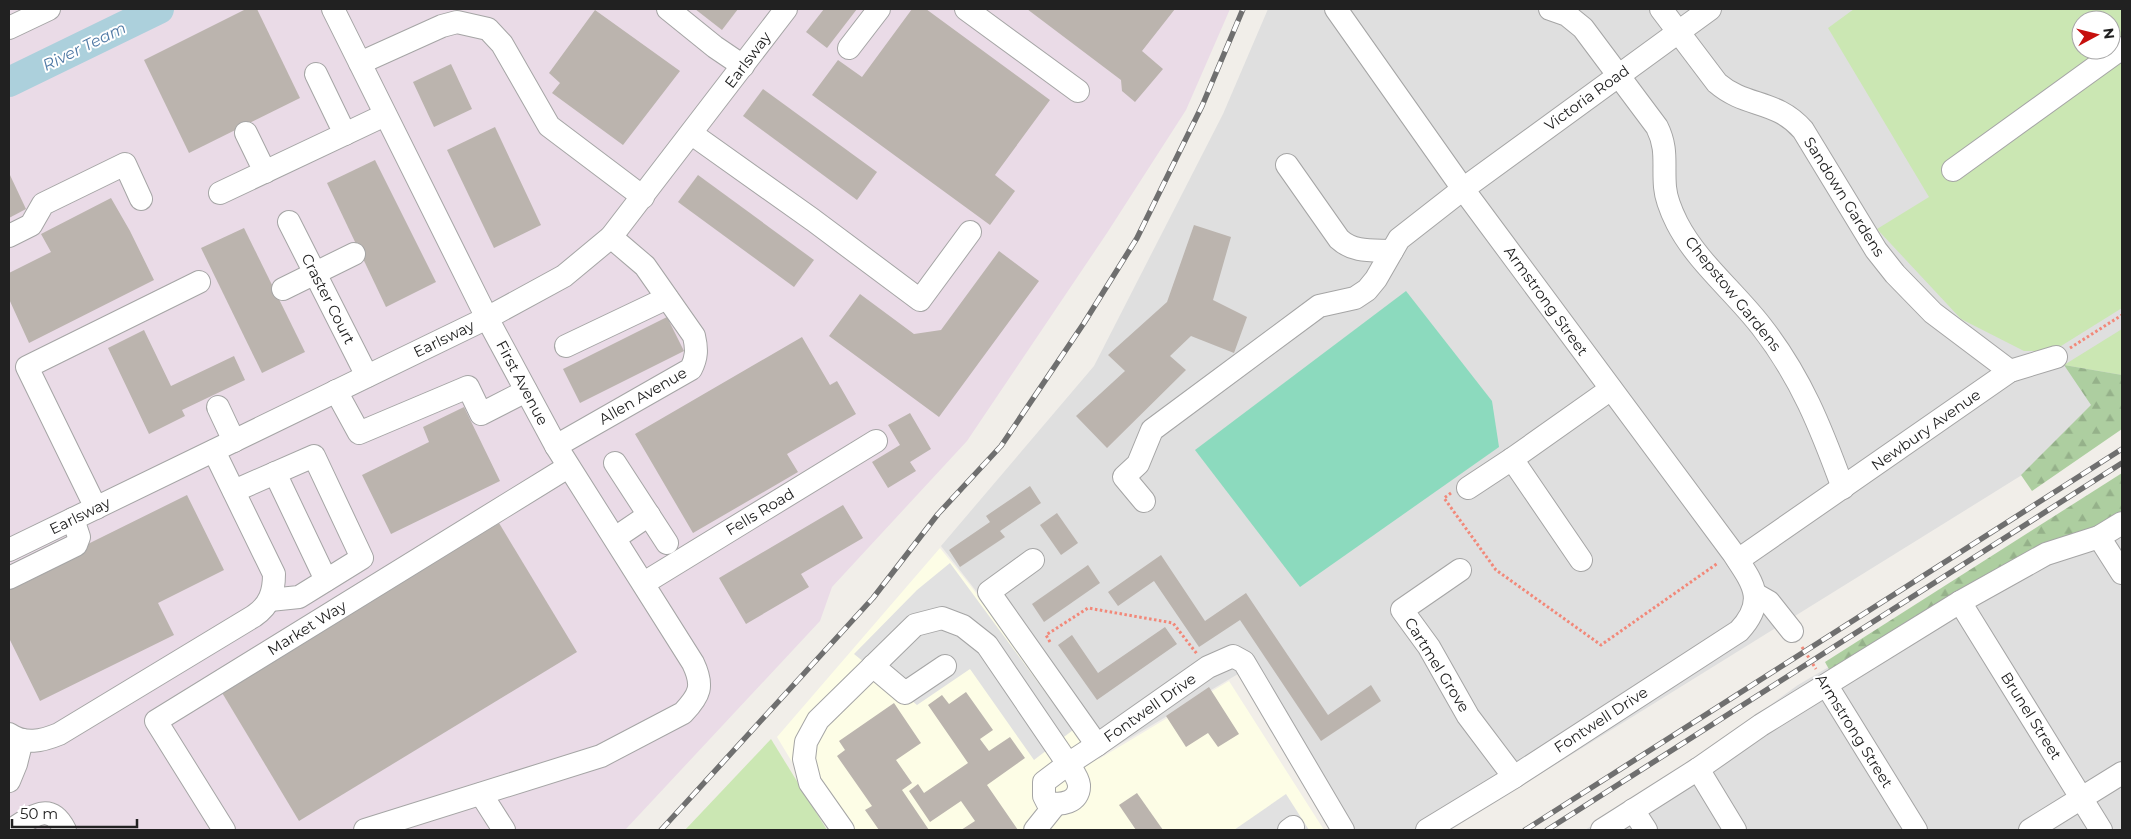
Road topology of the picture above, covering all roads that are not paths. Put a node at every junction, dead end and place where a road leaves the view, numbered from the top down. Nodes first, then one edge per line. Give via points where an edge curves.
1 (49, 9) edge
2 (333, 9) edge
3 (668, 9) edge
4 (786, 9) edge
5 (879, 9) edge
6 (966, 9) edge
7 (1336, 9) edge
8 (1550, 9) edge
9 (1660, 9) edge
10 (1710, 9) edge
11 (9, 28) edge
12 (1678, 33) junction
13 (849, 48) dead end
14 (2122, 48) edge
15 (360, 64) junction
16 (743, 66) junction
17 (316, 74) dead end
18 (1619, 74) junction
19 (1078, 91) dead end
20 (385, 115) junction
21 (246, 133) dead end
22 (345, 134) junction
23 (692, 134) junction
24 (1286, 165) dead end
25 (1953, 170) dead end
26 (265, 172) junction
27 (1463, 189) junction
28 (220, 193) dead end
29 (643, 197) junction
30 (141, 199) dead end
31 (289, 222) dead end
32 (970, 232) dead end
33 (9, 236) edge
34 (611, 237) junction
35 (1392, 251) junction
36 (354, 254) dead end
37 (316, 274) junction
38 (198, 282) dead end
39 (283, 289) dead end
40 (667, 298) junction
41 (487, 318) junction
42 (566, 346) dead end
43 (2056, 357) road end
44 (2010, 371) junction
45 (367, 376) junction
46 (1611, 389) junction
47 (336, 391) junction
48 (526, 391) junction
49 (218, 408) dead end
50 (234, 441) junction
51 (876, 441) dead end
52 (556, 446) junction
53 (214, 451) junction
54 (1512, 459) junction
55 (615, 463) dead end
56 (568, 466) junction
57 (275, 474) junction
58 (1468, 488) road end
59 (1843, 488) junction
60 (234, 492) junction
61 (1144, 501) dead end
62 (96, 508) junction
63 (649, 515) junction
64 (73, 519) junction
65 (2122, 523) edge
66 (2099, 537) junction
67 (615, 538) junction
68 (667, 543) dead end
69 (9, 550) edge
70 (1735, 557) junction
71 (1033, 560) dead end
72 (1581, 560) dead end
73 (1460, 570) dead end
74 (2122, 573) edge
75 (9, 578) edge
76 (326, 580) junction
77 (644, 583) junction
78 (1755, 594) junction
79 (270, 600) junction
80 (1960, 602) junction
81 (1792, 631) road end
82 (873, 666) junction
83 (945, 666) dead end
84 (1827, 686) junction
85 (15, 737) edge
86 (1097, 745) junction
87 (1068, 764) junction
88 (1698, 769) junction
89 (2122, 773) edge
90 (1514, 777) junction
91 (9, 781) edge
92 (481, 794) junction
93 (2082, 799) junction
94 (1633, 810) junction
95 (11, 830) edge
96 (65, 830) edge
97 (224, 830) edge
98 (365, 830) edge
99 (504, 830) edge
100 (843, 830) edge
101 (1035, 830) edge
102 (1343, 830) edge
103 (1427, 830) edge
104 (1602, 830) edge
105 (1646, 830) edge
106 (1736, 830) edge
107 (1916, 830) edge
108 (2030, 830) edge
109 (2101, 830) edge

1 - 11 street
2 - 15 street, First Avenue
3 - 16 street
4 - 16 street, Earlsway
5 - 13 street
6 - 19 street
7 - 27 street, Armstrong Street
8 - 18 street, Chepstow Gardens via 1575,20
9 - 12 street, Sandown Gardens
10 - 12 street, Victoria Road
12 - 18 street, Victoria Road
12 - 44 street, Sandown Gardens via 1717,83 1728,92 1780,110 1793,119 1803,130 1876,250 1895,274 1933,313
14 - 25 street
15 - 20 street, First Avenue
15 - 29 street via 442,26 457,22 488,29 502,44 549,126
16 - 23 street, Earlsway
17 - 22 street
18 - 27 street, Victoria Road
18 - 59 street, Chepstow Gardens via 1664,140 1665,187 1677,224 1786,361 1806,394
20 - 22 street
20 - 41 street, First Avenue
21 - 26 street
22 - 26 street
23 - 29 street, Earlsway
23 - 32 street via 920,300
24 - 35 street via 1346,246
26 - 28 street
27 - 35 street, Victoria Road via 1399,239
27 - 46 street, Armstrong Street
29 - 34 street, Earlsway
30 - 33 street via 125,164 43,204 31,225
31 - 37 street, Craster Court
34 - 40 street, Allen Avenue via 645,266
34 - 41 street, Earlsway via 564,276
35 - 61 street, Victoria Road via 1367,290 1355,298 1319,306 1152,430 1138,464 1124,477
36 - 37 street
37 - 39 street
37 - 45 street, Craster Court
38 - 62 street via 27,367
40 - 42 street
40 - 52 street, Allen Avenue via 694,336 697,358 691,369
41 - 45 street, Earlsway
41 - 48 street, First Avenue
43 - 44 street, Newbury Avenue
44 - 59 street, Newbury Avenue
45 - 47 street, Earlsway
46 - 54 street
46 - 70 street, Armstrong Street
47 - 48 street via 359,433 468,387 481,414
47 - 50 street, Earlsway
48 - 52 street, First Avenue
49 - 50 street
50 - 53 street, Earlsway
51 - 77 street, Fells Road
52 - 56 street, First Avenue
53 - 60 street
53 - 62 street, Earlsway
54 - 58 street
54 - 72 street
55 - 63 street
56 - 67 street, First Avenue
56 - 97 street, Market Way via 156,721
57 - 60 street
57 - 76 street
57 - 76 street via 314,456 362,558
59 - 70 street, Newbury Avenue
60 - 79 street via 274,574
62 - 64 street, Earlsway
63 - 67 street
63 - 68 street
64 - 69 street, Earlsway
64 - 75 street via 79,537 76,545
65 - 66 street
66 - 74 street
66 - 80 street via 2046,554
67 - 77 street, First Avenue
70 - 78 street, Armstrong Street via 1751,580
71 - 86 street, Fontwell Drive via 989,592
73 - 90 street, Cartmel Grove via 1402,610 1429,648 1468,716
76 - 79 street via 299,597
77 - 92 street, First Avenue via 700,676 700,690 689,708 669,722 601,756
78 - 81 street via 1769,602
78 - 90 street, Fontwell Drive via 1752,612 1739,631
79 - 85 street via 254,616 59,734 34,741
80 - 84 street
80 - 93 street, Brunel Street
82 - 83 street via 905,693
82 - 87 street via 915,625 942,618 963,626 987,645
82 - 100 street via 818,720 806,742 804,759 810,783
84 - 88 street
84 - 107 street, Armstrong Street
85 - 91 street via 16,764
86 - 87 street
86 - 102 street, Fontwell Drive via 1208,667 1233,656 1244,662
87 - 101 street via 1079,785 1077,793 1069,802 1055,805
88 - 94 street
88 - 106 street
89 - 93 street
90 - 103 street, Fontwell Drive
92 - 98 street, First Avenue
92 - 99 street
93 - 108 street
93 - 109 street, Brunel Street
94 - 104 street
94 - 105 street
95 - 96 street via 47,812 54,815

